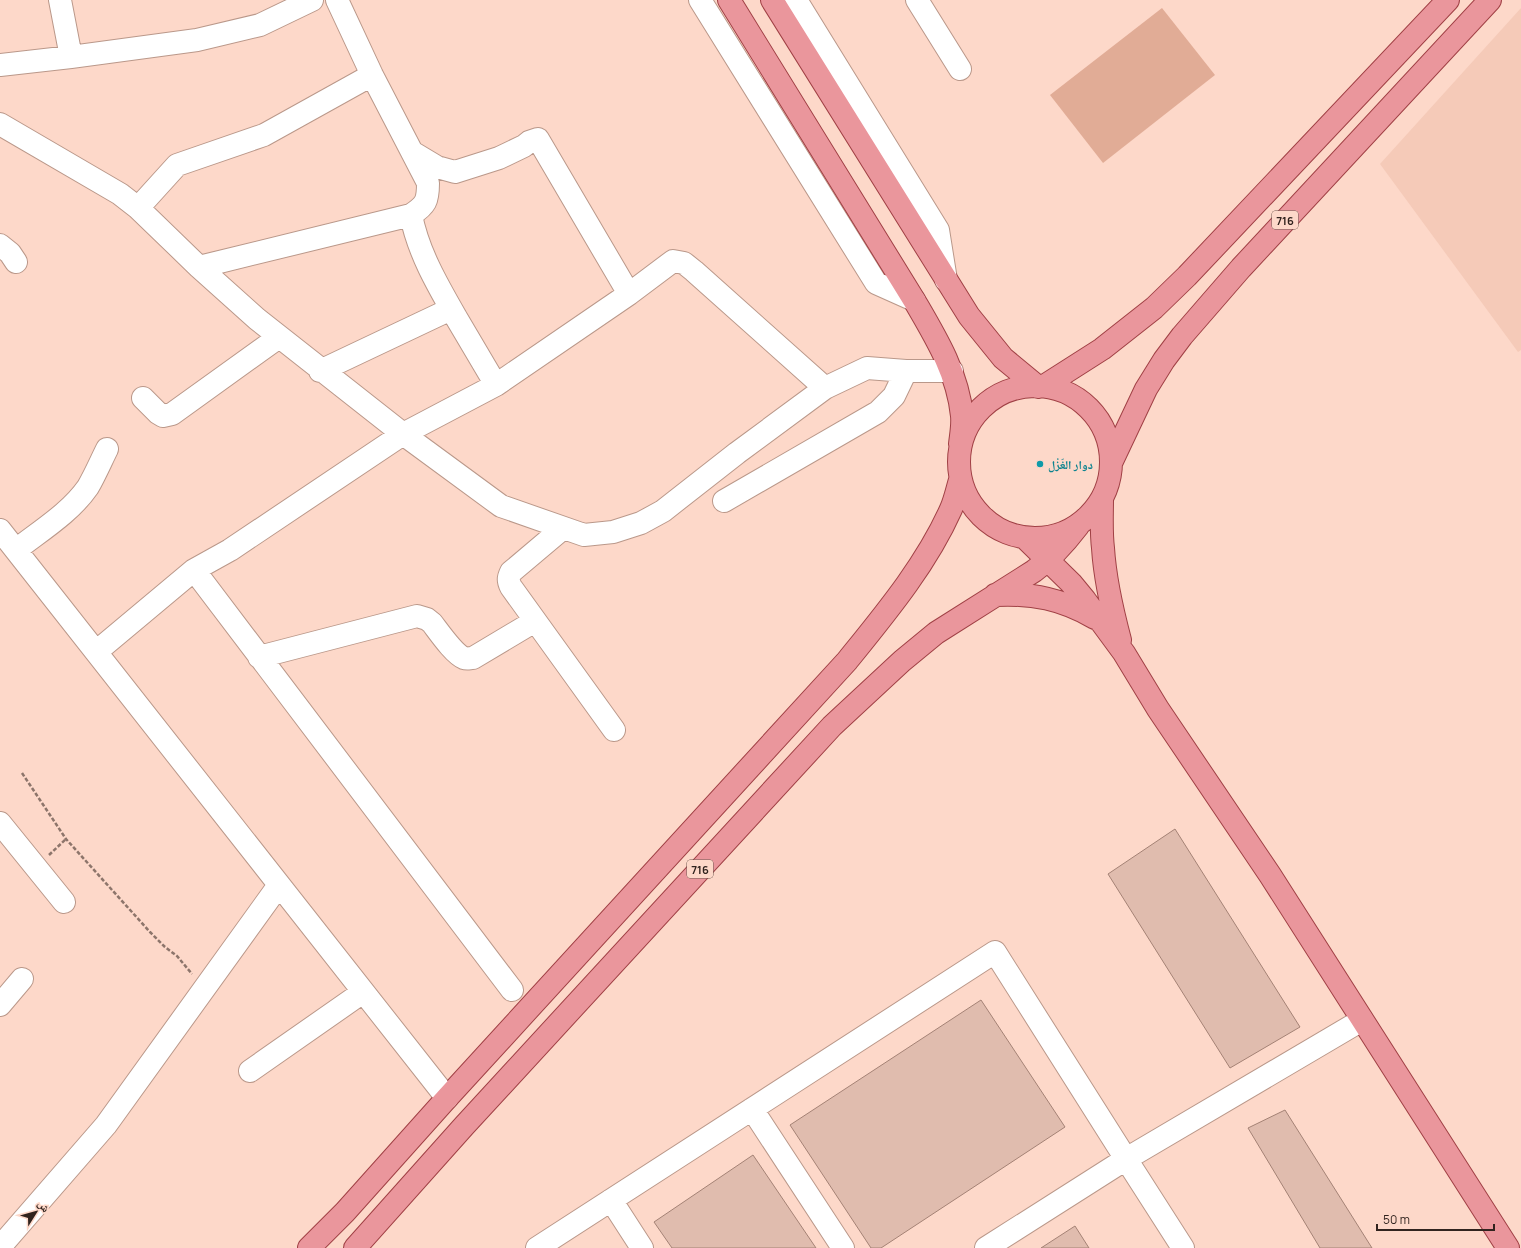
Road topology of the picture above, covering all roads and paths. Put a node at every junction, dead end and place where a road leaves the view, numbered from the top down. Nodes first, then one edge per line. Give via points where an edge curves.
1 (60, 0) edge
2 (312, 0) edge
3 (337, 0) edge
4 (700, 0) edge
5 (729, 0) edge
6 (772, 0) edge
7 (796, 0) edge
8 (917, 0) edge
9 (1448, 0) edge
10 (1490, 0) edge
11 (71, 57) junction
12 (0, 64) edge
13 (960, 69) dead end
14 (372, 76) junction
15 (0, 124) edge
16 (411, 151) junction
17 (138, 208) junction
18 (411, 215) junction
19 (0, 245) edge
20 (16, 262) dead end
21 (199, 267) junction
22 (946, 281) junction
23 (628, 294) junction
24 (914, 300) junction
25 (451, 309) junction
26 (279, 337) junction
27 (320, 371) junction
28 (906, 371) junction
29 (952, 371) junction
30 (496, 385) junction
31 (1041, 386) junction
32 (825, 388) junction
33 (143, 398) dead end
34 (403, 434) junction
35 (960, 444) junction
36 (107, 449) dead end
37 (1111, 463) junction
38 (960, 480) junction
39 (1102, 499) junction
40 (724, 501) dead end
41 (1078, 526) junction
42 (562, 528) junction
43 (0, 530) edge
44 (1025, 538) junction
45 (16, 550) junction
46 (1049, 560) junction
47 (194, 570) junction
48 (995, 595) junction
49 (535, 621) junction
50 (1101, 621) junction
51 (96, 652) junction
52 (1124, 653) junction
53 (259, 657) junction
54 (614, 730) dead end
55 (22, 774) dead end
56 (0, 823) edge
57 (66, 839) junction
58 (35, 867) junction
59 (280, 885) junction
60 (64, 902) dead end
61 (22, 979) dead end
62 (204, 988) junction
63 (512, 990) dead end
64 (363, 992) junction
65 (0, 1005) edge
66 (1362, 1020) junction
67 (250, 1071) dead end
68 (447, 1098) junction
69 (752, 1109) junction
70 (1126, 1159) junction
71 (611, 1200) junction
72 (0, 1247) edge
73 (309, 1248) edge
74 (355, 1248) edge
75 (537, 1248) edge
76 (642, 1248) edge
77 (843, 1248) edge
78 (986, 1248) edge
79 (1183, 1248) edge
80 (1508, 1248) edge

1 - 11 street
2 - 11 street via 260,25 204,38
3 - 14 street
4 - 24 street via 876,283
5 - 24 main road
6 - 22 main road
7 - 22 street via 938,230
8 - 13 street
9 - 31 main road, 716 via 1159,303 1102,349
10 - 37 main road, 716 via 1241,268 1182,336 1146,389
11 - 12 street
14 - 16 street
14 - 17 street via 264,134 178,165
15 - 17 street via 120,194
16 - 18 street via 428,183 428,197 423,207
16 - 23 street via 437,167 455,172 499,158 538,139
17 - 21 street
18 - 21 street
18 - 25 street via 421,250
19 - 20 street
21 - 26 street
22 - 31 main road via 968,316 1003,358
23 - 30 street
23 - 32 street via 673,261 684,263
24 - 29 main road
25 - 27 street
25 - 30 street
26 - 27 street
26 - 33 street via 172,414 158,414
27 - 34 street
28 - 29 street
28 - 32 street via 867,368
28 - 40 street via 894,396 878,412
29 - 35 main road via 962,417
30 - 34 street
31 - 35 main road, 716 via 1026,386 991,399 977,411 967,426
31 - 37 main road, 716 via 1062,391 1092,412 1109,445
32 - 42 street via 663,511 641,523 612,532 584,535
34 - 42 street via 501,506
34 - 47 street via 230,550
35 - 38 main road, 716
36 - 45 street via 88,486 71,507
37 - 39 main road, 716 via 1109,481
38 - 44 main road, 716 via 967,498 977,513 1007,534
38 - 68 main road, 716 via 952,508 925,556 902,591 847,661
39 - 41 main road, 716 via 1092,514
39 - 52 main road via 1102,548 1106,581
41 - 44 main road, 716 via 1044,539
41 - 46 main road, 716
42 - 49 street via 509,576 511,587
43 - 45 street
44 - 46 main road
45 - 51 street
46 - 48 main road, 716
46 - 50 main road
47 - 51 street
47 - 53 street
48 - 50 main road via 1017,594 1047,598 1082,610
48 - 74 main road, 716 via 936,633 907,656 832,726
49 - 53 street via 473,658 467,659 457,653 428,619 417,616
49 - 54 street
50 - 52 main road
51 - 59 street
52 - 66 main road via 1158,709 1270,874
53 - 63 street
55 - 57 path
56 - 58 street
57 - 58 path
57 - 62 path
58 - 60 street
59 - 62 street
59 - 64 street
61 - 65 street
62 - 72 street via 106,1125
64 - 67 street
64 - 68 street
66 - 70 street
66 - 80 main road
68 - 73 main road, 716 via 345,1212
69 - 70 street via 995,952
69 - 71 street
69 - 77 street
70 - 78 street
70 - 79 street
71 - 75 street
71 - 76 street

